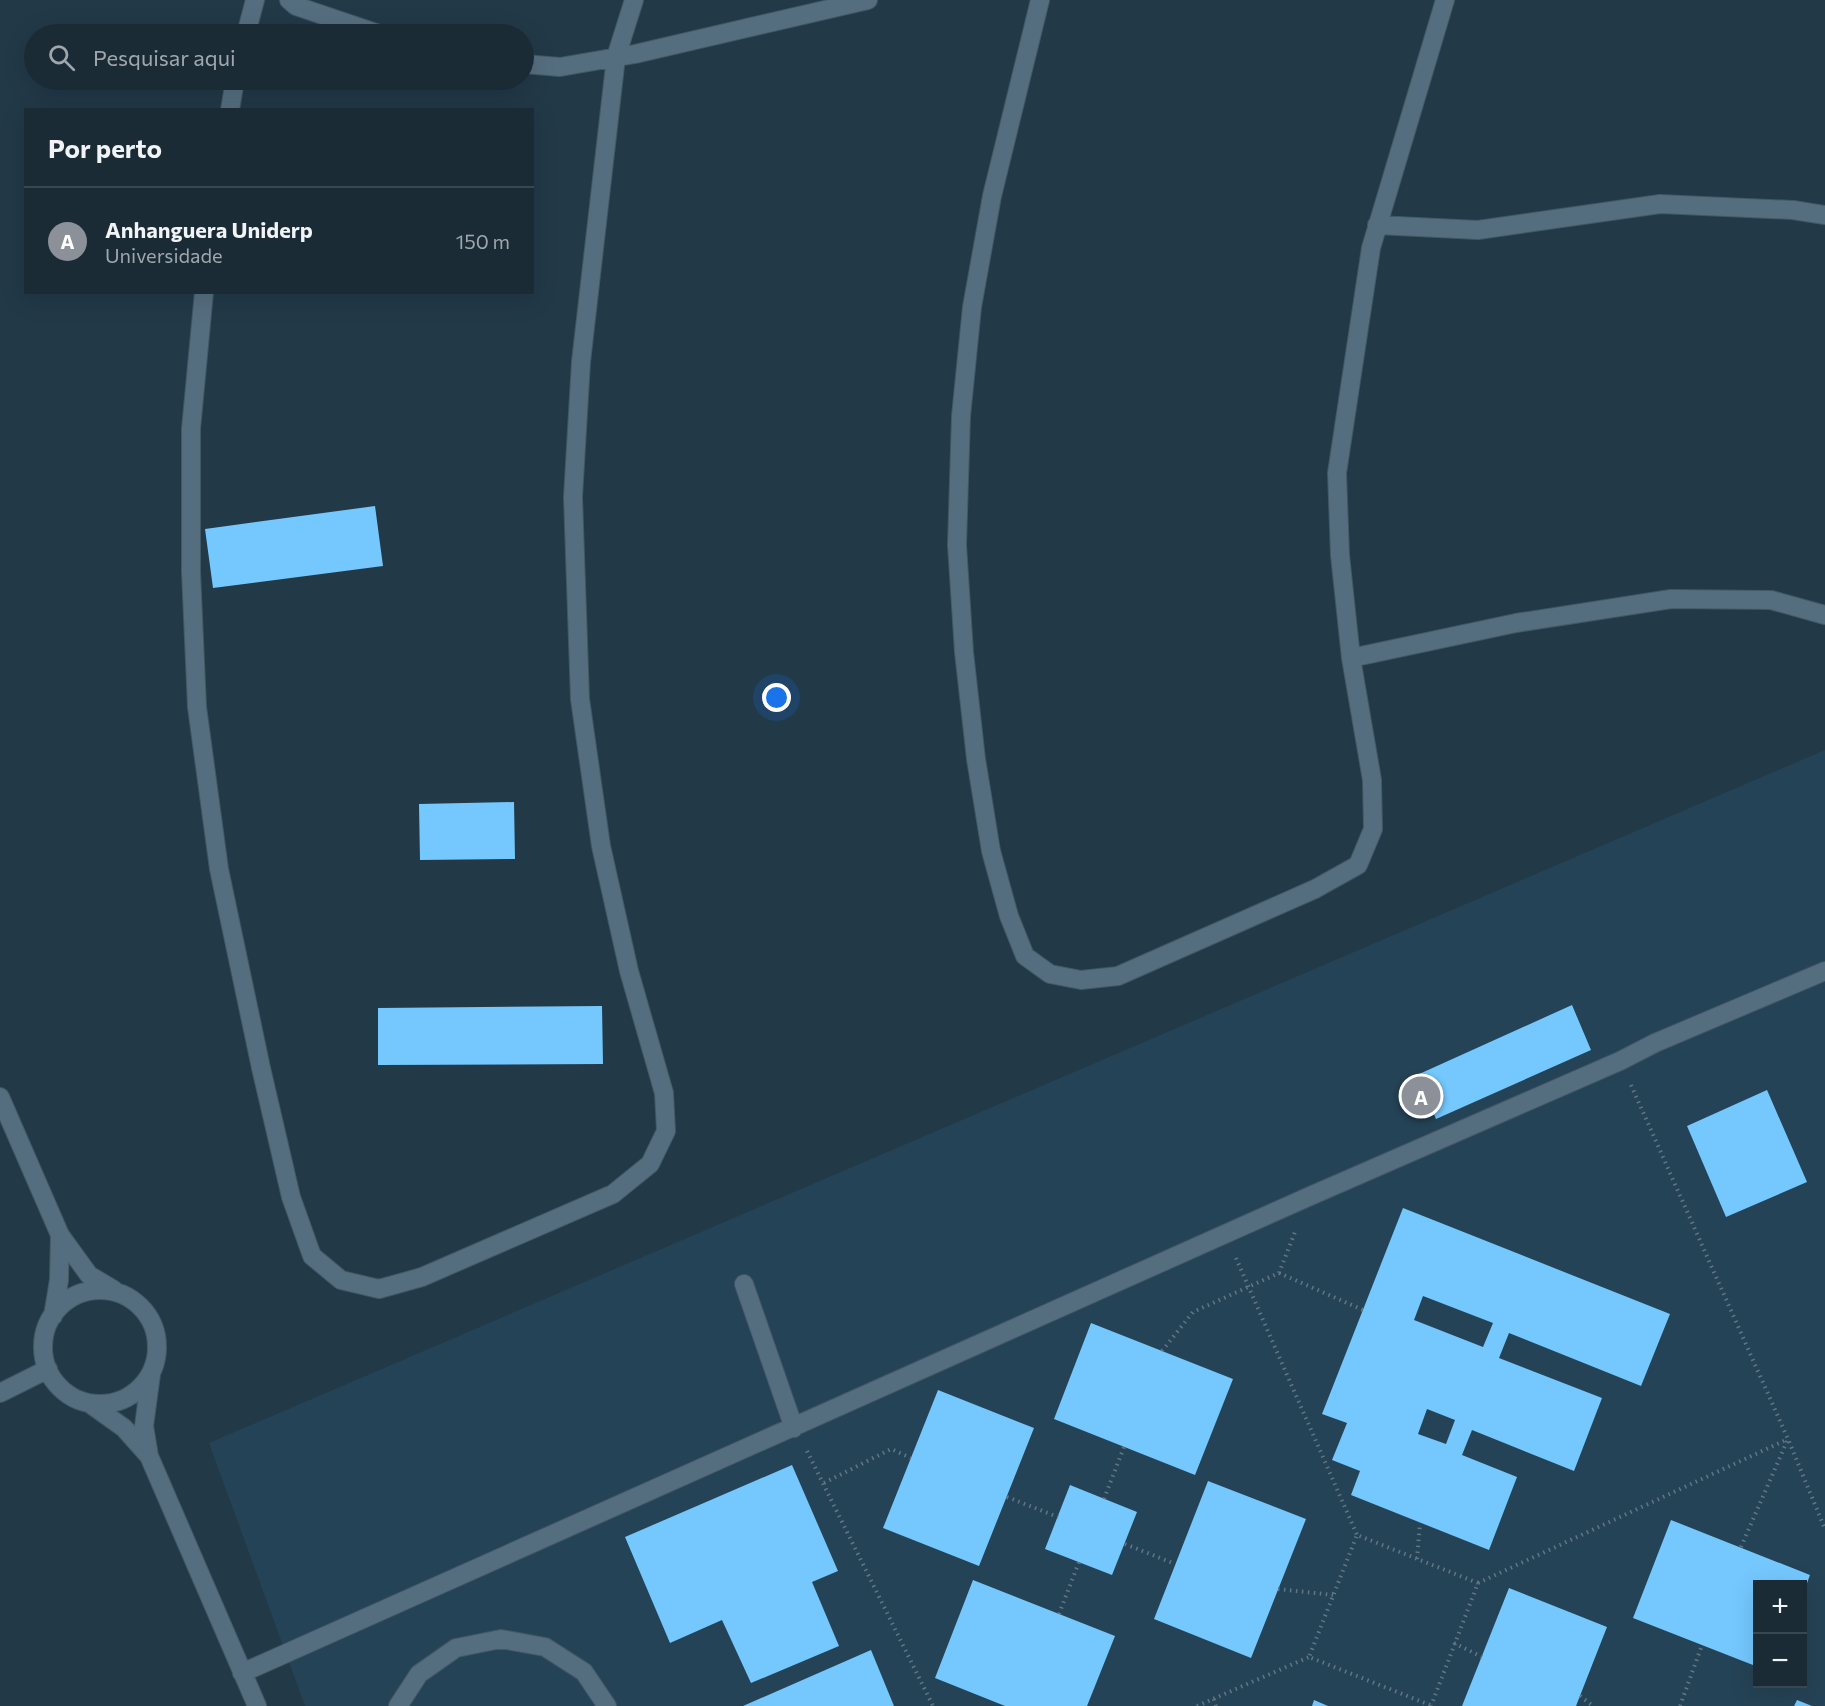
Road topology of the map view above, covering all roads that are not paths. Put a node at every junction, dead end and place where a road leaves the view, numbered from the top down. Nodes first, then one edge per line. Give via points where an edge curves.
1 (255, 0) edge
2 (289, 0) edge
3 (634, 0) edge
4 (868, 0) edge
5 (1041, 0) edge
6 (1445, 0) edge
7 (249, 24) edge
8 (349, 24) edge
9 (616, 57) junction
10 (534, 65) edge
11 (234, 90) edge
12 (230, 108) edge
13 (1825, 215) edge
14 (1377, 225) junction
15 (204, 294) edge
16 (1825, 615) edge
17 (1351, 658) junction
18 (1825, 971) edge
19 (0, 1097) edge
20 (60, 1235) junction
21 (744, 1284) dead end
22 (119, 1293) junction
23 (53, 1316) junction
24 (48, 1369) junction
25 (151, 1373) junction
26 (0, 1393) edge
27 (89, 1403) junction
28 (795, 1428) junction
29 (149, 1456) junction
30 (242, 1673) junction
31 (256, 1706) edge
32 (398, 1706) edge
33 (607, 1706) edge

1 - 7 street
2 - 8 street
3 - 9 street
4 - 9 street
5 - 17 street via 992,196 972,307 961,416 957,545 976,759 991,851 1025,956 1050,974 1081,980 1118,976 1315,889 1358,865 1373,829 1372,780
6 - 14 street
9 - 10 street via 560,67
9 - 15 street via 581,362 574,485 580,699 601,846 629,971 664,1093 666,1131 650,1164 613,1194 422,1277 379,1290 341,1280 312,1256 291,1197 219,869 197,707 191,572 191,429
11 - 12 street
13 - 14 street via 1660,204 1478,230
14 - 17 street via 1337,472 1340,555
16 - 17 street via 1771,600 1671,599 1516,623
18 - 28 street via 1308,1197
19 - 20 street
20 - 22 street via 89,1275
20 - 23 street
21 - 28 street
22 - 23 street via 81,1293 64,1303
22 - 25 street via 149,1317 156,1335
23 - 24 street via 45,1333 43,1351
24 - 26 street
24 - 27 street via 57,1384
25 - 27 street via 139,1389 124,1399 107,1404
25 - 29 street via 144,1426
27 - 29 street via 123,1428
28 - 30 street
29 - 30 street
30 - 31 street
32 - 33 street via 419,1674 456,1648 501,1639 545,1647 584,1672

